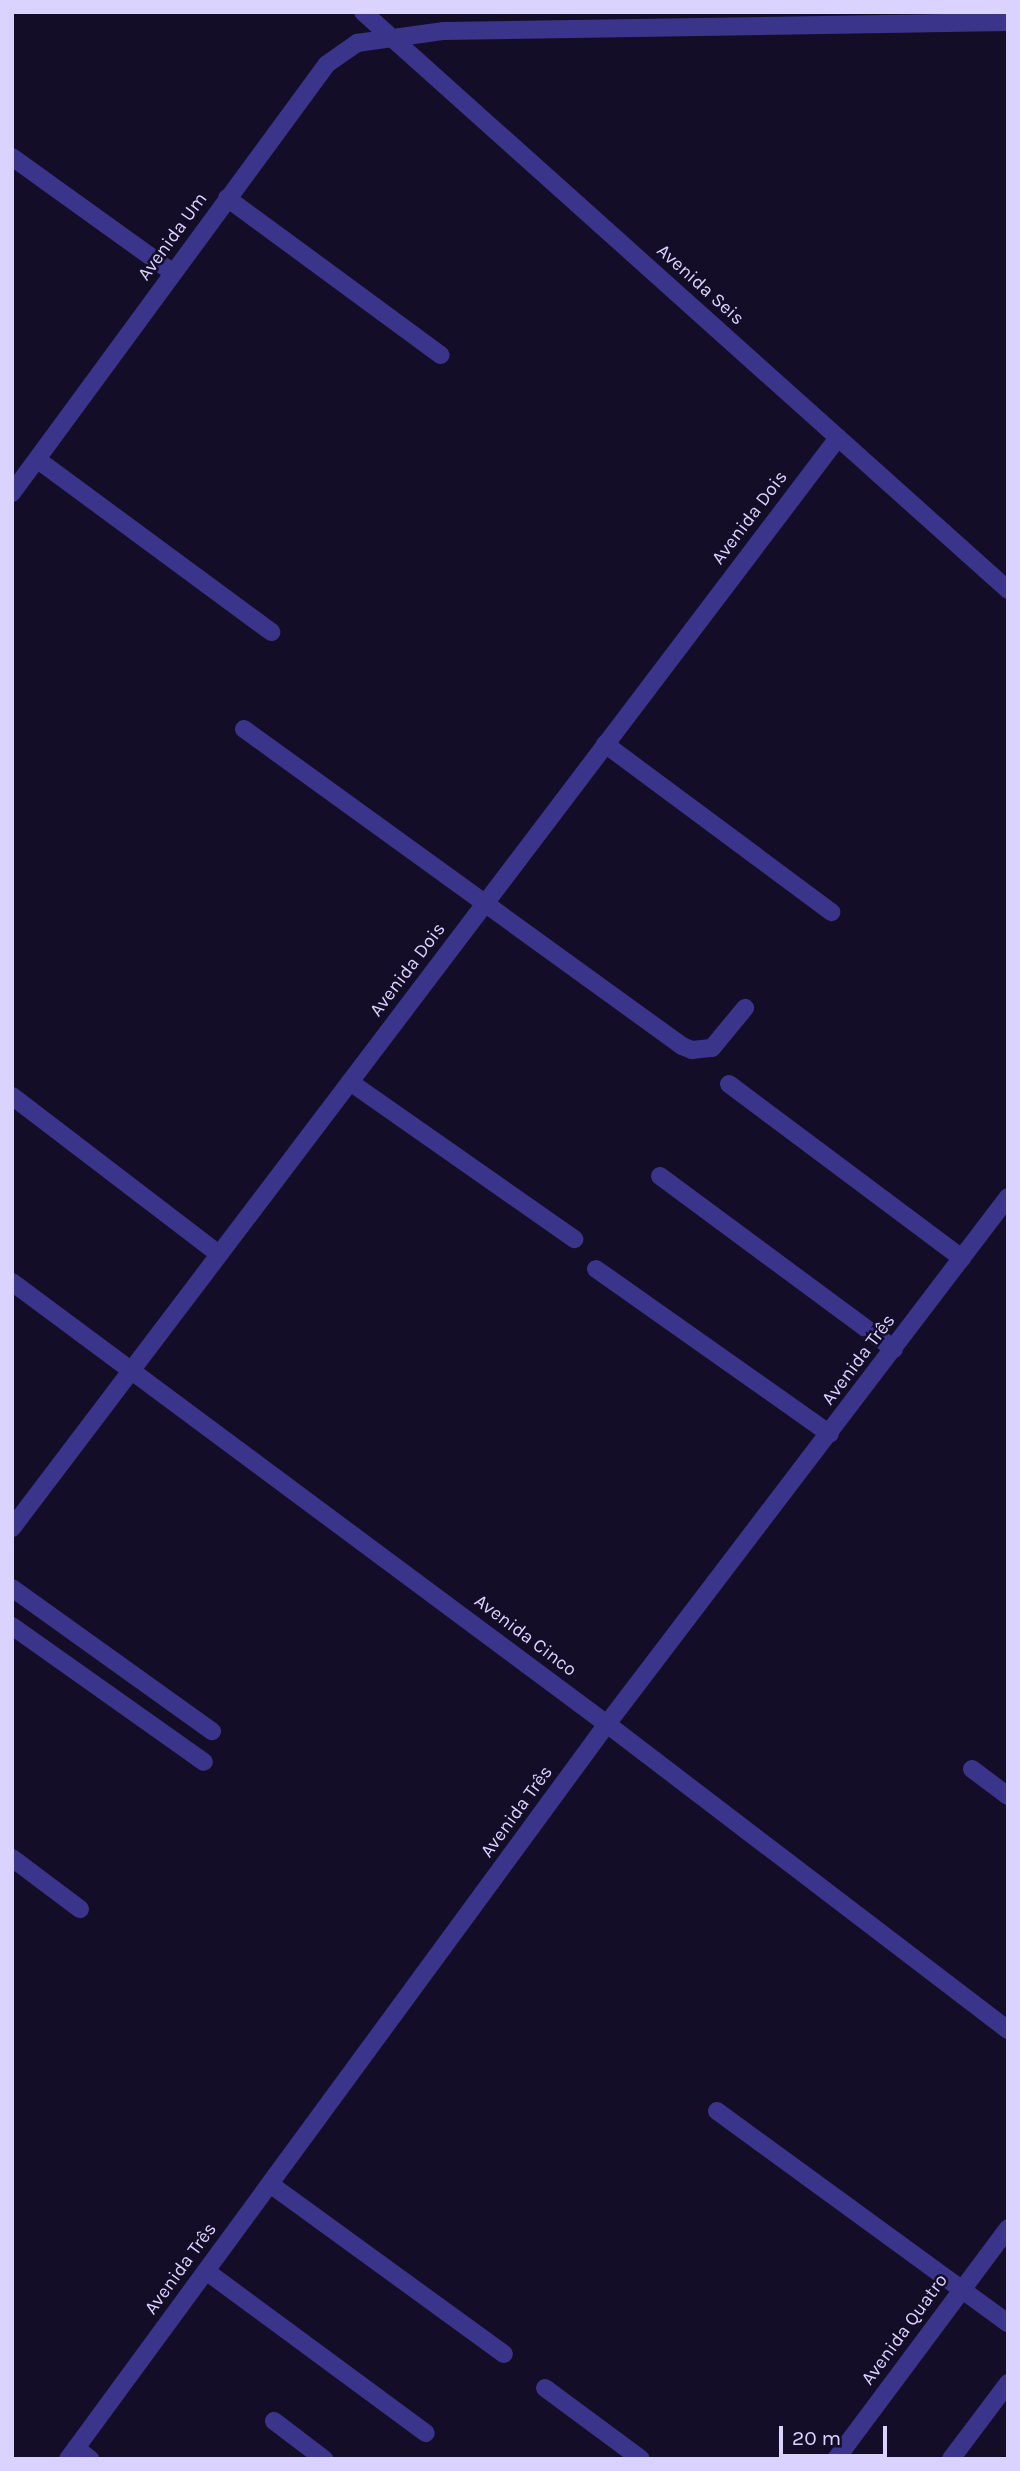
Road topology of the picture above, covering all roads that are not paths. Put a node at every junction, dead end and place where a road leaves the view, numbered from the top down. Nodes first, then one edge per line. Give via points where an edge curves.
1 (363, 12) edge
2 (1008, 22) edge
3 (390, 35) junction
4 (12, 157) edge
5 (227, 198) junction
6 (173, 272) junction
7 (441, 355) dead end
8 (838, 438) junction
9 (38, 460) junction
10 (12, 493) edge
11 (1008, 590) edge
12 (271, 632) dead end
13 (244, 729) dead end
14 (605, 744) junction
15 (486, 902) junction
16 (831, 912) dead end
17 (745, 1008) dead end
18 (350, 1082) junction
19 (729, 1084) dead end
20 (12, 1096) edge
21 (660, 1176) dead end
22 (1008, 1197) edge
23 (574, 1239) dead end
24 (219, 1254) junction
25 (962, 1258) junction
26 (596, 1269) dead end
27 (12, 1282) edge
28 (894, 1349) junction
29 (132, 1370) junction
30 (830, 1434) junction
31 (12, 1528) edge
32 (12, 1588) edge
33 (12, 1626) edge
34 (607, 1724) junction
35 (212, 1731) dead end
36 (204, 1762) dead end
37 (972, 1769) dead end
38 (1008, 1796) edge
39 (12, 1858) edge
40 (80, 1909) dead end
41 (1008, 2029) edge
42 (717, 2111) dead end
43 (270, 2184) junction
44 (1008, 2228) edge
45 (206, 2271) junction
46 (961, 2289) junction
47 (1008, 2323) edge
48 (504, 2354) dead end
49 (1008, 2383) edge
50 (545, 2388) dead end
51 (274, 2421) dead end
52 (426, 2433) dead end
53 (78, 2455) edge
54 (324, 2459) edge
55 (641, 2459) edge
56 (836, 2459) edge
57 (951, 2459) edge

1 - 3 street, Avenida Seis
2 - 3 street, Avenida Um
3 - 5 street, Avenida Um via 357,43 327,64
3 - 8 street, Avenida Seis
4 - 6 street
5 - 6 street, Avenida Um
5 - 7 street
6 - 9 street, Avenida Um
8 - 11 street, Avenida Seis
8 - 14 street, Avenida Dois
9 - 10 street, Avenida Um
9 - 12 street
13 - 15 street
14 - 15 street, Avenida Dois
14 - 16 street
15 - 17 street via 692,1050 712,1048
15 - 18 street, Avenida Dois
18 - 23 street
18 - 24 street, Avenida Dois
19 - 25 street
20 - 24 street
21 - 28 street
22 - 25 street, Avenida Três
24 - 29 street, Avenida Dois
25 - 28 street, Avenida Três
26 - 30 street
27 - 29 street, Avenida Cinco
28 - 30 street, Avenida Três
29 - 31 street, Avenida Dois
29 - 34 street, Avenida Cinco
30 - 34 street, Avenida Três
32 - 35 street
33 - 36 street
34 - 41 street, Avenida Cinco
34 - 43 street, Avenida Três
37 - 38 street
39 - 40 street
42 - 46 street
43 - 45 street, Avenida Três
43 - 48 street
44 - 46 street, Avenida Quatro
45 - 52 street
45 - 53 street, Avenida Três
46 - 47 street
46 - 56 street, Avenida Quatro
49 - 57 street
50 - 55 street
51 - 54 street

